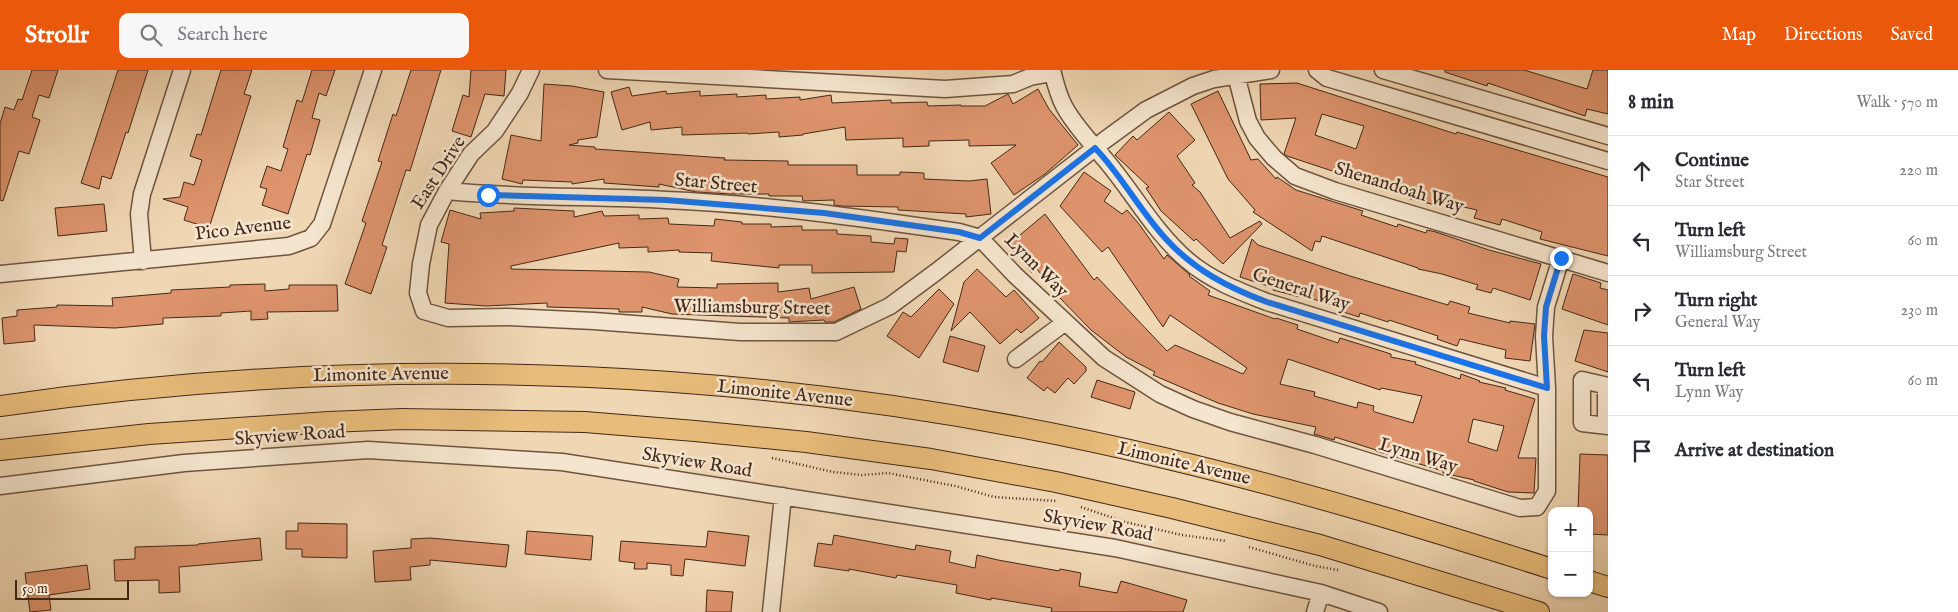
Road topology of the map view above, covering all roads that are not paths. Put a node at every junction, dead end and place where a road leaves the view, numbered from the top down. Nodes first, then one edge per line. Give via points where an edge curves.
1 (182, 70) edge
2 (373, 70) edge
3 (531, 70) edge
4 (607, 70) edge
5 (1271, 70) edge
6 (1317, 70) edge
7 (1383, 70) edge
8 (1052, 71) edge
9 (1236, 75) junction
10 (1608, 136) edge
11 (1095, 148) junction
12 (1608, 161) edge
13 (447, 191) junction
14 (980, 238) junction
15 (1561, 258) junction
16 (143, 261) junction
17 (1608, 273) edge
18 (0, 274) edge
19 (424, 311) joint
20 (1064, 322) junction
21 (1016, 358) dead end
22 (1607, 386) edge
23 (1547, 388) junction
24 (0, 406) edge
25 (1607, 425) edge
26 (0, 450) edge
27 (0, 486) edge
28 (783, 496) junction
29 (1548, 568) edge
30 (1593, 582) edge
31 (1608, 587) edge
32 (1321, 593) junction
33 (771, 612) edge
34 (1316, 612) edge
35 (1379, 612) edge
36 (1539, 612) edge

1 - 16 street via 142,194 139,214
2 - 16 street, Pico Avenue via 322,224 311,238 289,246
3 - 13 street, East Drive via 520,94 495,130 471,154
4 - 8 street via 945,89 1013,84
5 - 9 street, Williamsburg Street
6 - 12 street via 1327,78
7 - 10 street
8 - 11 street, General Way via 1064,107
9 - 11 street, Williamsburg Street via 1193,86 1165,99
9 - 15 street, Shenandoah Way via 1248,121 1257,138 1295,176 1335,191
11 - 14 street, Williamsburg Street
11 - 23 street, General Way via 1166,239 1187,260 1213,278 1267,302
13 - 14 street, Star Street via 666,200 814,212 959,232
13 - 19 street, East Drive via 429,225 421,264 418,293
14 - 19 street, Williamsburg Street via 890,306 836,332 740,332 594,321 448,318
14 - 20 street, Lynn Way
15 - 17 street, Shenandoah Way
15 - 23 street, Lynn Way via 1546,307
16 - 18 street, Pico Avenue
20 - 21 street, Lynn Way
20 - 23 street, Lynn Way via 1126,374 1193,409 1520,508 1538,507 1547,491
22 - 25 street
22 - 25 street via 1582,380 1582,423
24 - 29 main road, Limonite Avenue via 246,380 437,373 602,378 826,397 1037,430 1162,457 1294,490
26 - 36 main road via 149,434 402,419 585,422 778,439 931,459 1163,506 1320,545
27 - 28 street, Skyview Road via 184,463 368,450 562,462
28 - 32 street, Skyview Road via 1115,548
28 - 33 street
30 - 31 main road
32 - 34 street
32 - 35 street, Skyview Road

